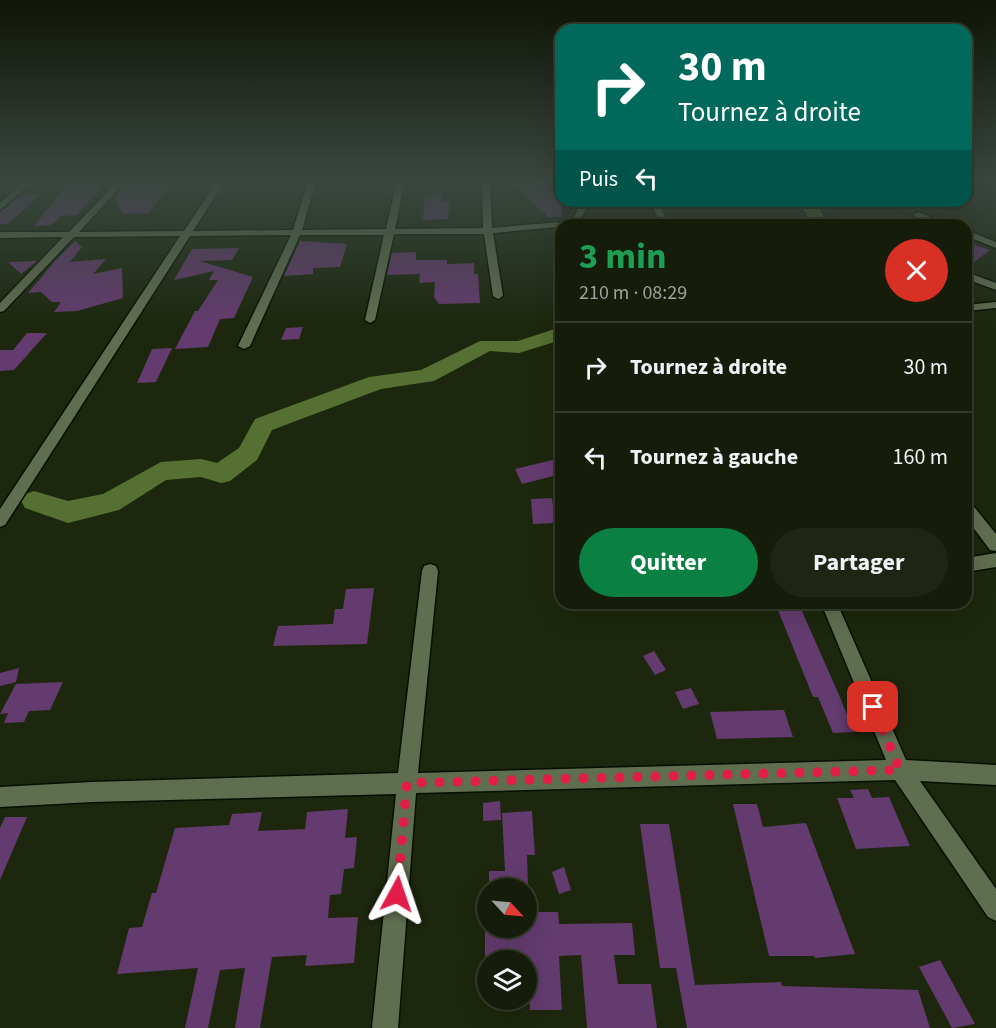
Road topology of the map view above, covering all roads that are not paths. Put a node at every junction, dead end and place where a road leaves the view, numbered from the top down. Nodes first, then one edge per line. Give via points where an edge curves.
1 (78, 229) edge
2 (189, 229) edge
3 (298, 229) edge
4 (393, 229) edge
5 (510, 229) edge
6 (488, 231) junction
7 (187, 232) junction
8 (297, 232) junction
9 (392, 232) junction
10 (0, 235) edge
11 (73, 235) junction
12 (972, 235) edge
13 (996, 245) edge
14 (972, 277) edge
15 (996, 287) edge
16 (498, 296) dead end
17 (996, 304) edge
18 (972, 307) edge
19 (0, 309) edge
20 (370, 320) dead end
21 (244, 346) dead end
22 (972, 515) edge
23 (0, 520) edge
24 (996, 545) edge
25 (996, 560) edge
26 (972, 564) edge
27 (430, 571) dead end
28 (832, 609) edge
29 (900, 770) junction
30 (996, 775) edge
31 (407, 783) junction
32 (0, 797) edge
33 (996, 909) edge
34 (386, 1028) edge

1 - 11 street
2 - 7 street
3 - 8 street
4 - 9 street
5 - 6 street
6 - 9 street
6 - 16 street
7 - 8 street
7 - 11 street
7 - 23 street
8 - 9 street
8 - 21 street
9 - 20 street
10 - 11 street
11 - 19 street
12 - 13 street
14 - 15 street
17 - 18 street
22 - 24 street
25 - 26 street
27 - 31 street
28 - 29 street
29 - 30 street
29 - 31 street
29 - 33 street
31 - 32 street
31 - 34 street

